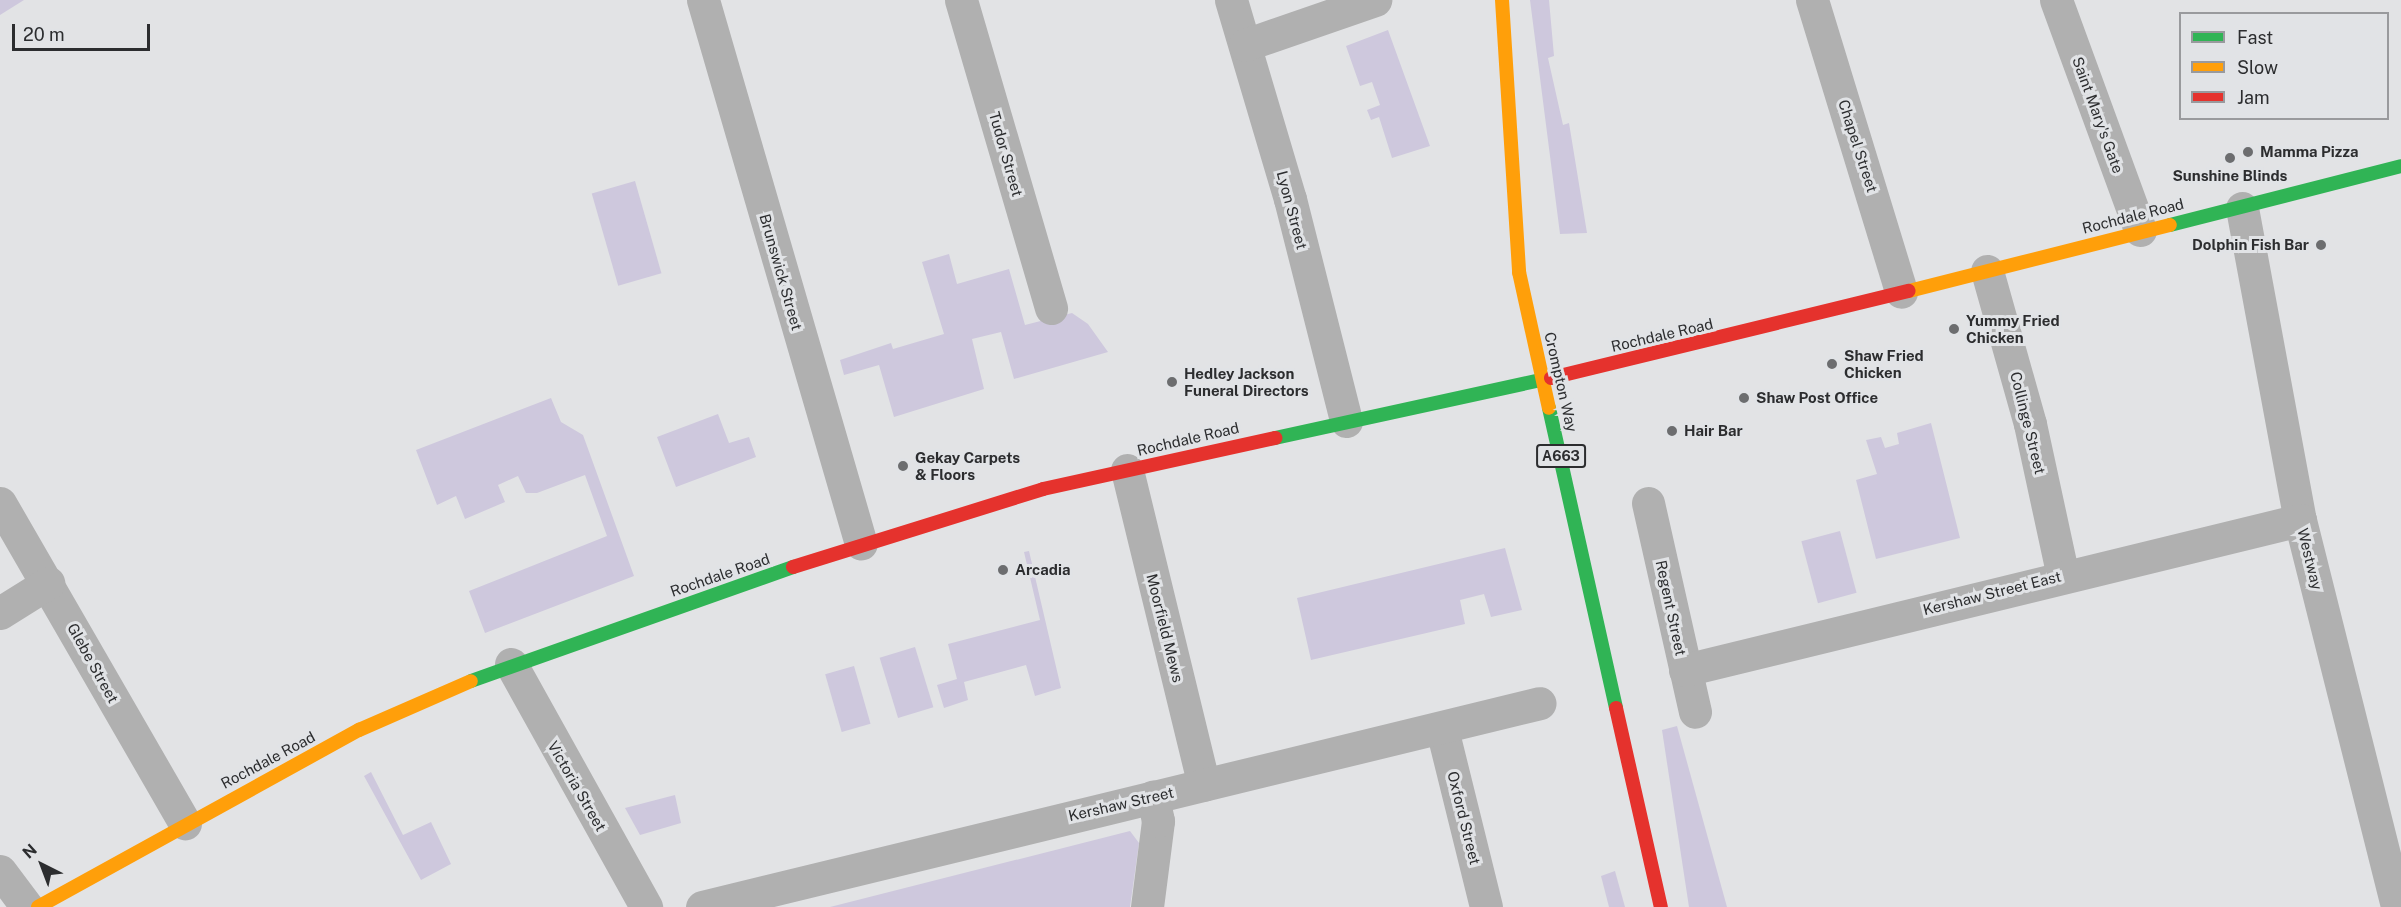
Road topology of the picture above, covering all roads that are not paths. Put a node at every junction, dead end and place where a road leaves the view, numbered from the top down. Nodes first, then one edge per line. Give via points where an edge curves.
1 (705, 0) edge
2 (961, 0) edge
3 (1231, 0) edge
4 (1375, 0) edge
5 (1502, 0) edge
6 (1812, 0) edge
7 (2056, 0) edge
8 (1245, 45) junction
9 (2401, 166) edge
10 (2242, 208) junction
11 (2140, 230) junction
12 (1987, 271) junction
13 (1901, 292) junction
14 (1051, 308) dead end
15 (1542, 378) junction
16 (1346, 421) junction
17 (1126, 470) junction
18 (0, 502) edge
19 (1648, 504) dead end
20 (2300, 520) junction
21 (861, 544) junction
22 (2063, 576) junction
23 (48, 583) junction
24 (0, 613) edge
25 (511, 664) junction
26 (1685, 670) junction
27 (1540, 704) dead end
28 (1695, 712) dead end
29 (1442, 729) junction
30 (1204, 785) junction
31 (1153, 797) junction
32 (185, 824) junction
33 (0, 871) edge
34 (27, 907) edge
35 (38, 907) edge
36 (646, 907) edge
37 (702, 907) edge
38 (1148, 907) edge
39 (1486, 907) edge
40 (1661, 907) edge
41 (2397, 907) edge

1 - 21 street, Brunswick Street
2 - 14 street, Tudor Street
3 - 8 street, Lyon Street
4 - 8 street
5 - 15 main road, Crompton Way / A663 via 1519,272
6 - 13 street, Chapel Street
7 - 11 street, Saint Mary's Gate
8 - 16 street, Lyon Street
9 - 10 main road, Rochdale Road
10 - 11 main road, Rochdale Road
10 - 20 street, Westway
11 - 12 main road, Rochdale Road
12 - 13 main road, Rochdale Road
12 - 22 street, Collinge Street via 2030,424
13 - 15 main road, Rochdale Road via 1674,351
15 - 16 main road, Rochdale Road
15 - 40 main road, Crompton Way / A663
16 - 17 main road, Rochdale Road
17 - 21 main road, Rochdale Road
17 - 30 street, Moorfield Mews
18 - 23 street, Glebe Street
19 - 26 street, Regent Street
20 - 22 street, Kershaw Street East
20 - 41 street, Westway
21 - 25 main road, Rochdale Road
22 - 26 street, Kershaw Street East
23 - 24 street
23 - 32 street, Glebe Street
25 - 32 main road, Rochdale Road via 359,730
25 - 36 street, Victoria Street
26 - 28 street, Regent Street
27 - 29 street, Kershaw Street
29 - 30 street, Kershaw Street
29 - 39 street, Oxford Street
30 - 31 street, Kershaw Street
31 - 37 street, Kershaw Street
31 - 38 street via 1158,821
32 - 35 main road, Rochdale Road
33 - 34 street

